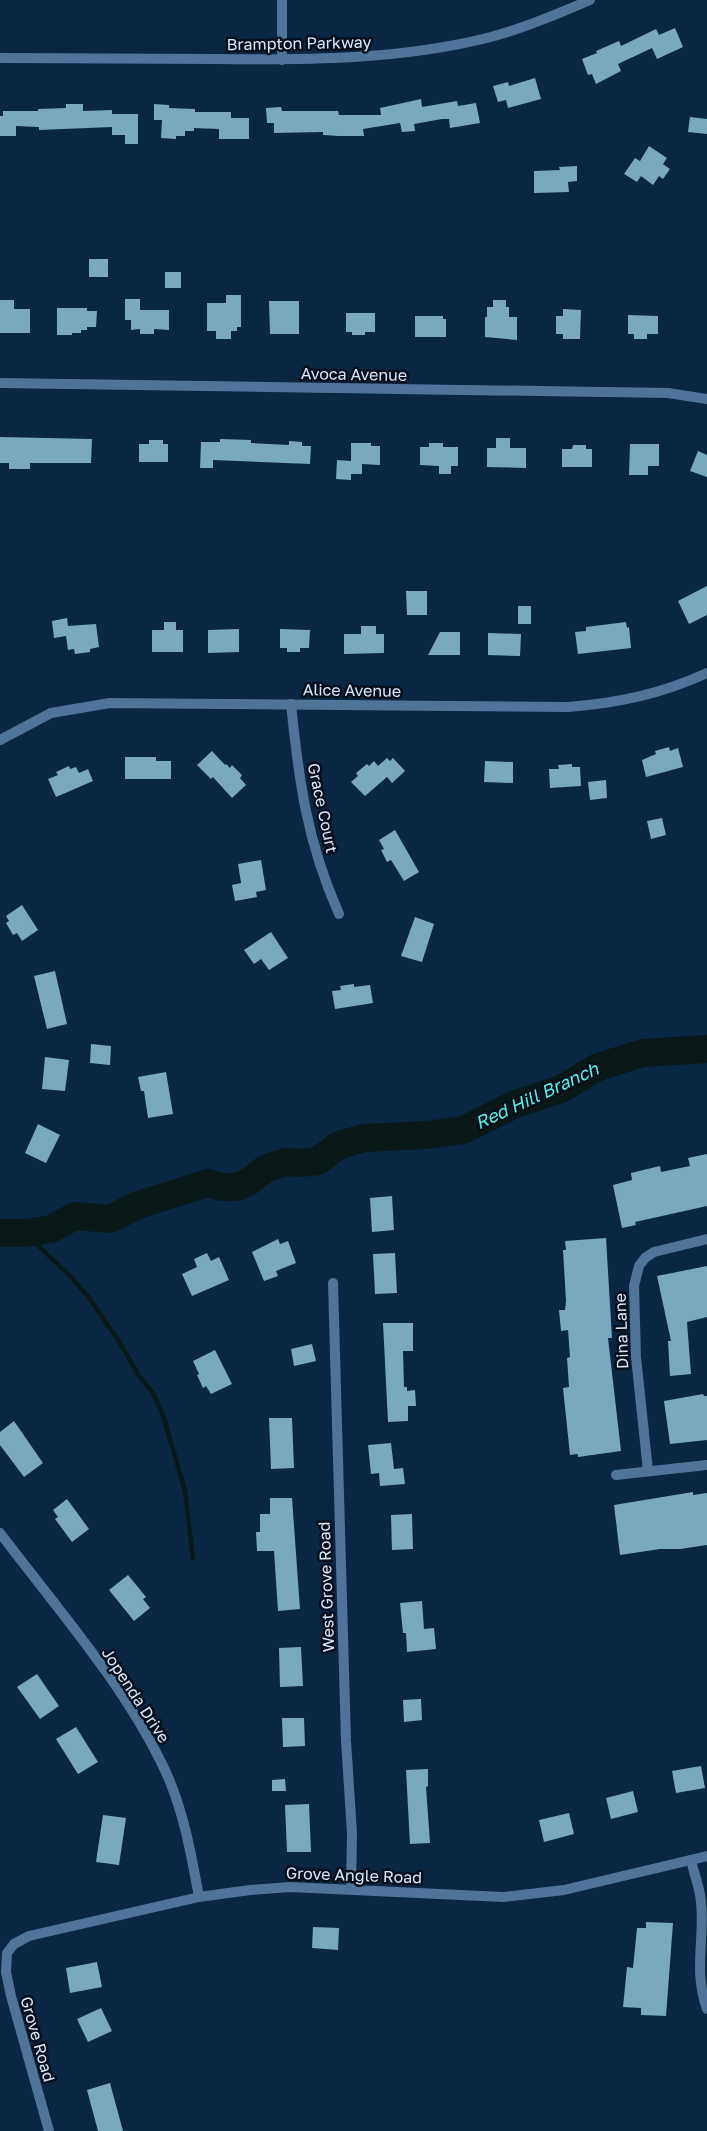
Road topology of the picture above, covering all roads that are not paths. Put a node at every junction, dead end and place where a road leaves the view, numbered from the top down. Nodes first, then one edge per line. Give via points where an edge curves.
1 (282, 0) edge
2 (590, 0) edge
3 (0, 58) edge
4 (282, 60) junction
5 (0, 383) edge
6 (707, 399) edge
7 (707, 673) edge
8 (292, 704) junction
9 (0, 740) edge
10 (339, 914) dead end
11 (707, 1239) edge
12 (333, 1283) dead end
13 (707, 1465) edge
14 (648, 1471) junction
15 (616, 1475) dead end
16 (0, 1534) edge
17 (707, 1856) edge
18 (691, 1860) junction
19 (351, 1889) junction
20 (199, 1897) junction
21 (7, 1953) joint
22 (703, 1965) edge
23 (707, 2009) edge
24 (49, 2131) edge

1 - 4 street
2 - 4 street, Brampton Parkway via 541,21 443,48 348,58
3 - 4 street, Brampton Parkway
5 - 6 street, Avoca Avenue via 668,394
7 - 8 street, Alice Avenue via 644,696 568,707
8 - 9 street, Alice Avenue via 110,703 51,713
8 - 10 street, Grace Court via 298,775 306,816 324,881
11 - 14 street, Dina Lane via 654,1252 638,1266 634,1286 636,1357
12 - 19 street, West Grove Road via 352,1833
13 - 14 street
14 - 15 street
16 - 20 street, Jopenda Drive via 110,1678 163,1766 190,1845
17 - 18 street, Grove Angle Road
18 - 19 street, Grove Angle Road via 534,1895 503,1897
18 - 22 street via 701,1902
19 - 20 street, Grove Angle Road via 290,1887
20 - 21 street, Grove Angle Road via 29,1936 14,1944
21 - 24 street, Grove Road via 6,1972 11,1996
22 - 23 street via 702,1995

